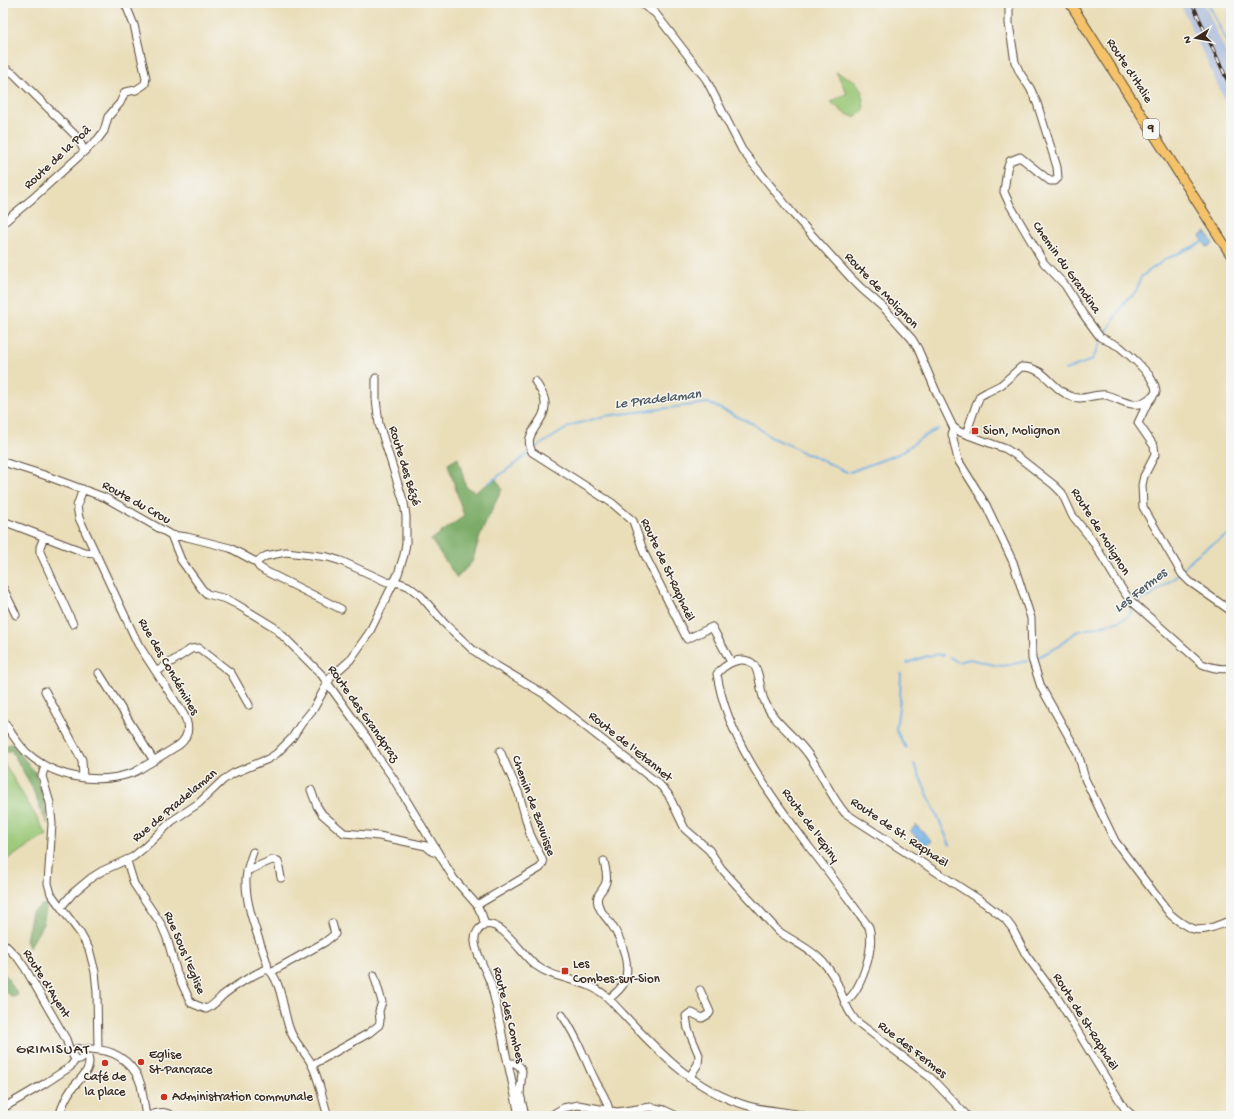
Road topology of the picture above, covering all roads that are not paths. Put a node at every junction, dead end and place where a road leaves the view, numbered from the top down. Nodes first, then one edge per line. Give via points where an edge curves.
1 (125, 3) edge
2 (640, 3) edge
3 (1009, 3) edge
4 (1070, 3) edge
5 (3, 67) edge
6 (84, 151) junction
7 (3, 223) edge
8 (1231, 255) edge
9 (376, 378) dead end
10 (535, 381) dead end
11 (1156, 392) junction
12 (954, 428) junction
13 (966, 434) junction
14 (3, 462) edge
15 (83, 489) junction
16 (3, 521) edge
17 (171, 536) junction
18 (44, 537) junction
19 (95, 553) junction
20 (256, 562) junction
21 (394, 583) junction
22 (3, 588) edge
23 (341, 609) dead end
24 (1231, 611) edge
25 (16, 615) dead end
26 (73, 624) dead end
27 (731, 662) junction
28 (1231, 668) edge
29 (156, 672) junction
30 (99, 673) dead end
31 (328, 683) junction
32 (45, 691) dead end
33 (249, 705) dead end
34 (3, 720) edge
35 (500, 751) dead end
36 (154, 760) junction
37 (45, 766) junction
38 (83, 778) junction
39 (311, 790) dead end
40 (437, 851) junction
41 (253, 852) dead end
42 (127, 861) junction
43 (604, 861) dead end
44 (247, 871) junction
45 (281, 878) dead end
46 (477, 906) junction
47 (61, 907) junction
48 (1005, 919) joint
49 (1231, 920) edge
50 (332, 923) dead end
51 (485, 925) junction
52 (3, 943) edge
53 (270, 971) junction
54 (374, 974) dead end
55 (700, 990) dead end
56 (609, 999) junction
57 (844, 1002) junction
58 (562, 1015) dead end
59 (98, 1050) junction
60 (80, 1054) junction
61 (508, 1063) junction
62 (312, 1065) junction
63 (689, 1078) junction
64 (3, 1108) edge
65 (609, 1111) junction
66 (59, 1116) edge
67 (147, 1116) edge
68 (173, 1116) edge
69 (328, 1116) edge
70 (519, 1116) edge
71 (525, 1116) edge
72 (550, 1116) edge
73 (677, 1116) edge
74 (805, 1116) edge
75 (967, 1116) edge
76 (1133, 1116) edge

1 - 6 street, Route de la Poâ via 134,25 147,81 139,89 125,92 108,116 104,131
2 - 12 street, Route de Molignon via 655,13 706,80 739,144 793,214 861,288 885,309 915,344
3 - 11 street, Chemin du Grandina via 1009,24 1015,62 1037,103 1057,167 1058,178 1050,181 1020,157 1015,158 1010,161 1007,168 1004,192 1044,263 1065,285 1100,337 1136,361 1148,375
4 - 8 main road, Route d'Italie / 9
5 - 6 street via 14,74 72,131
6 - 7 street, Route de la Poâ
9 - 21 street, Route des Bézé via 379,424 406,516 404,555
10 - 27 street, Route de St-Raphaël via 545,406 530,436 529,445 532,452 612,503 633,521 644,553 687,639 712,627
11 - 13 street via 1140,404 1131,404 1105,395 1077,399 1068,396 1038,370 1021,367 1001,385 980,396
11 - 24 street via 1138,423 1154,446 1155,455 1144,476 1143,507 1181,572 1190,582
12 - 13 street, Route de Molignon
12 - 49 street via 952,434 958,460 986,504 1013,562 1031,618 1032,659 1042,687 1078,753 1085,779 1116,841 1170,914 1191,929 1208,929
13 - 28 street, Route de Molignon via 1006,449 1058,489 1072,515 1136,606 1202,664 1220,669
14 - 15 street, Route du Crou
15 - 17 street, Route du Crou via 106,498
15 - 19 street, Rue des Condémines via 77,506 78,514
16 - 18 street
17 - 20 street, Route du Crou via 187,537 230,548
17 - 31 street, Route des Grandpraz via 181,560 207,594 226,599 274,627
18 - 19 street via 84,552
18 - 26 street via 40,552
19 - 29 street, Rue des Condémines via 138,644
20 - 21 street via 266,556 286,552 328,557
20 - 23 street, Route du Crou via 265,572
21 - 31 street, Route des Bézé via 369,633 350,660 331,676
21 - 57 street, Route de l'Etannet via 412,588 473,650 544,694 660,786 668,794 685,829 709,850 721,868 773,927 824,961 837,982
22 - 25 street
27 - 48 street, Route de St. Raphaël via 746,660 753,664 765,702 780,725 808,754 846,814 983,902
27 - 57 street, Route de l'Epiny via 718,674 720,689 736,734 751,764 786,816 869,927 871,943 859,985 854,994
29 - 33 street via 191,649 199,648 231,673
29 - 36 street, Rue des Condémines via 184,715 188,729 183,742
30 - 36 street
31 - 40 street, Route des Grandpraz via 393,778
31 - 42 street, Rue de Pradelaman via 314,708 292,738 276,754 222,780 199,803 172,821 145,848
32 - 38 street via 82,760
34 - 37 street, Rue des Condémines via 25,751
35 - 46 street, Chemin de Zavuisse via 519,794 530,834 543,863 540,868
36 - 38 street, Rue des Condémines via 134,773 110,778
37 - 38 street, Rue des Condémines via 63,774
37 - 47 street via 42,776 50,803 52,824 48,883 51,894
39 - 40 street via 322,814 344,833 379,836 426,846 433,852
40 - 46 street, Route des Grandpraz via 454,879
41 - 44 street
42 - 47 street, Rue de Pradelaman via 91,878
42 - 53 street, Rue Sous l'Eglise via 134,884 161,924 177,973 191,1003 206,1009 234,988 261,972
43 - 56 street via 607,880 597,902 616,932 627,966 623,984
44 - 45 street via 272,860 278,861
44 - 53 street via 248,898
46 - 51 street, Route des Grandpraz
47 - 59 street via 85,940 92,959 98,997
48 - 76 street, Route de St-Raphaël via 1026,955 1057,997 1125,1109
50 - 53 street, Rue Sous l'Eglise via 335,934 325,942
51 - 56 street via 500,929 541,969 594,987
51 - 61 street, Route des Combes via 477,932 475,944 491,986
52 - 60 street, Route d'Ayent via 25,968 66,1039 70,1051
53 - 62 street via 278,985 290,1031
54 - 62 street via 382,1002 379,1025
55 - 63 street via 710,1012 702,1018 692,1013 686,1016 688,1029 700,1055 698,1064
56 - 63 street
57 - 75 street, Rue des Fermes via 856,1021 931,1078
58 - 65 street via 576,1037
59 - 60 street via 92,1048
59 - 67 street via 118,1056 132,1068 140,1084
60 - 64 street via 71,1066
60 - 66 street via 89,1064 71,1089
61 - 70 street, Route des Combes
61 - 71 street via 517,1064 522,1071 520,1094
62 - 69 street
63 - 74 street via 737,1102 761,1109
65 - 72 street via 572,1105
65 - 73 street via 651,1107
67 - 68 street via 163,1112

